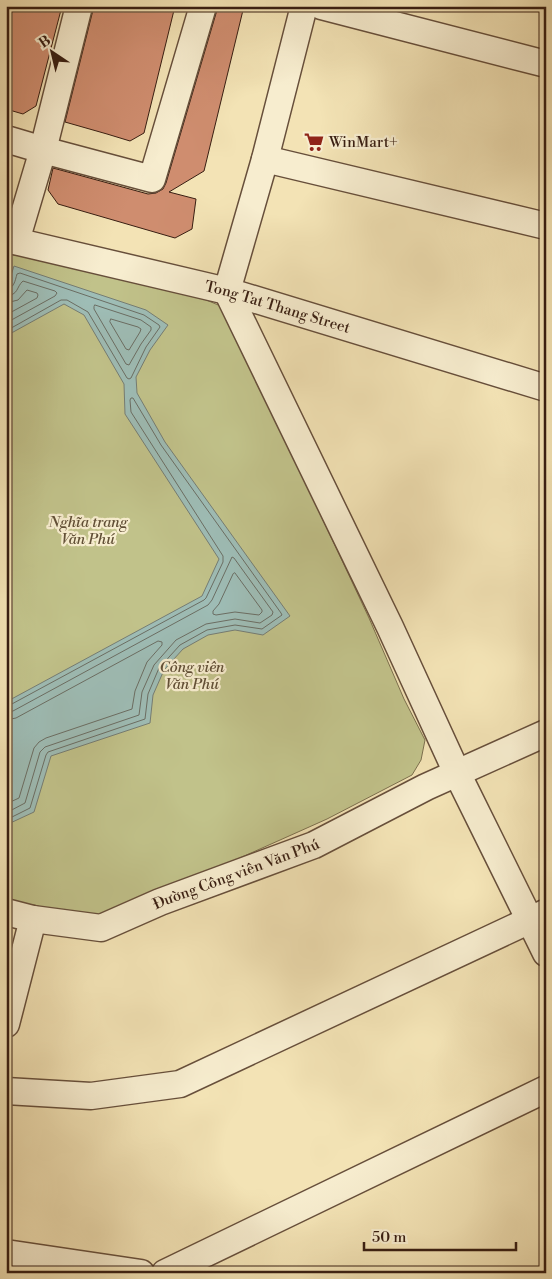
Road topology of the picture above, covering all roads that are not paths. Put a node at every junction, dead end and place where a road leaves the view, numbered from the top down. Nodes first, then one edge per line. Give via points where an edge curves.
1 (79, 6) edge
2 (203, 6) edge
3 (304, 6) edge
4 (321, 6) edge
5 (546, 64) edge
6 (6, 139) edge
7 (43, 150) junction
8 (265, 159) junction
9 (546, 226) edge
10 (11, 240) edge
11 (227, 291) junction
12 (546, 388) edge
13 (546, 733) edge
14 (457, 773) junction
15 (6, 912) edge
16 (538, 917) edge
17 (33, 919) junction
18 (546, 953) edge
19 (6, 1024) edge
20 (546, 1089) edge
21 (6, 1091) edge
22 (6, 1253) edge
23 (141, 1273) edge
24 (165, 1273) edge

1 - 7 street
2 - 7 street via 152,179
3 - 8 street
4 - 5 street
6 - 7 street
7 - 10 street
8 - 9 street
8 - 11 street
10 - 11 street, Tong Tat Thang Street
11 - 12 street, Tong Tat Thang Street
11 - 14 street via 394,635
13 - 14 street, Đường Công viên Văn Phú
14 - 16 street
14 - 17 street, Đường Công viên Văn Phú via 314,845 160,902 101,928
15 - 17 street, Đường Công viên Văn Phú
16 - 18 street
16 - 21 street via 180,1084 91,1096
17 - 19 street
20 - 24 street
22 - 23 street

